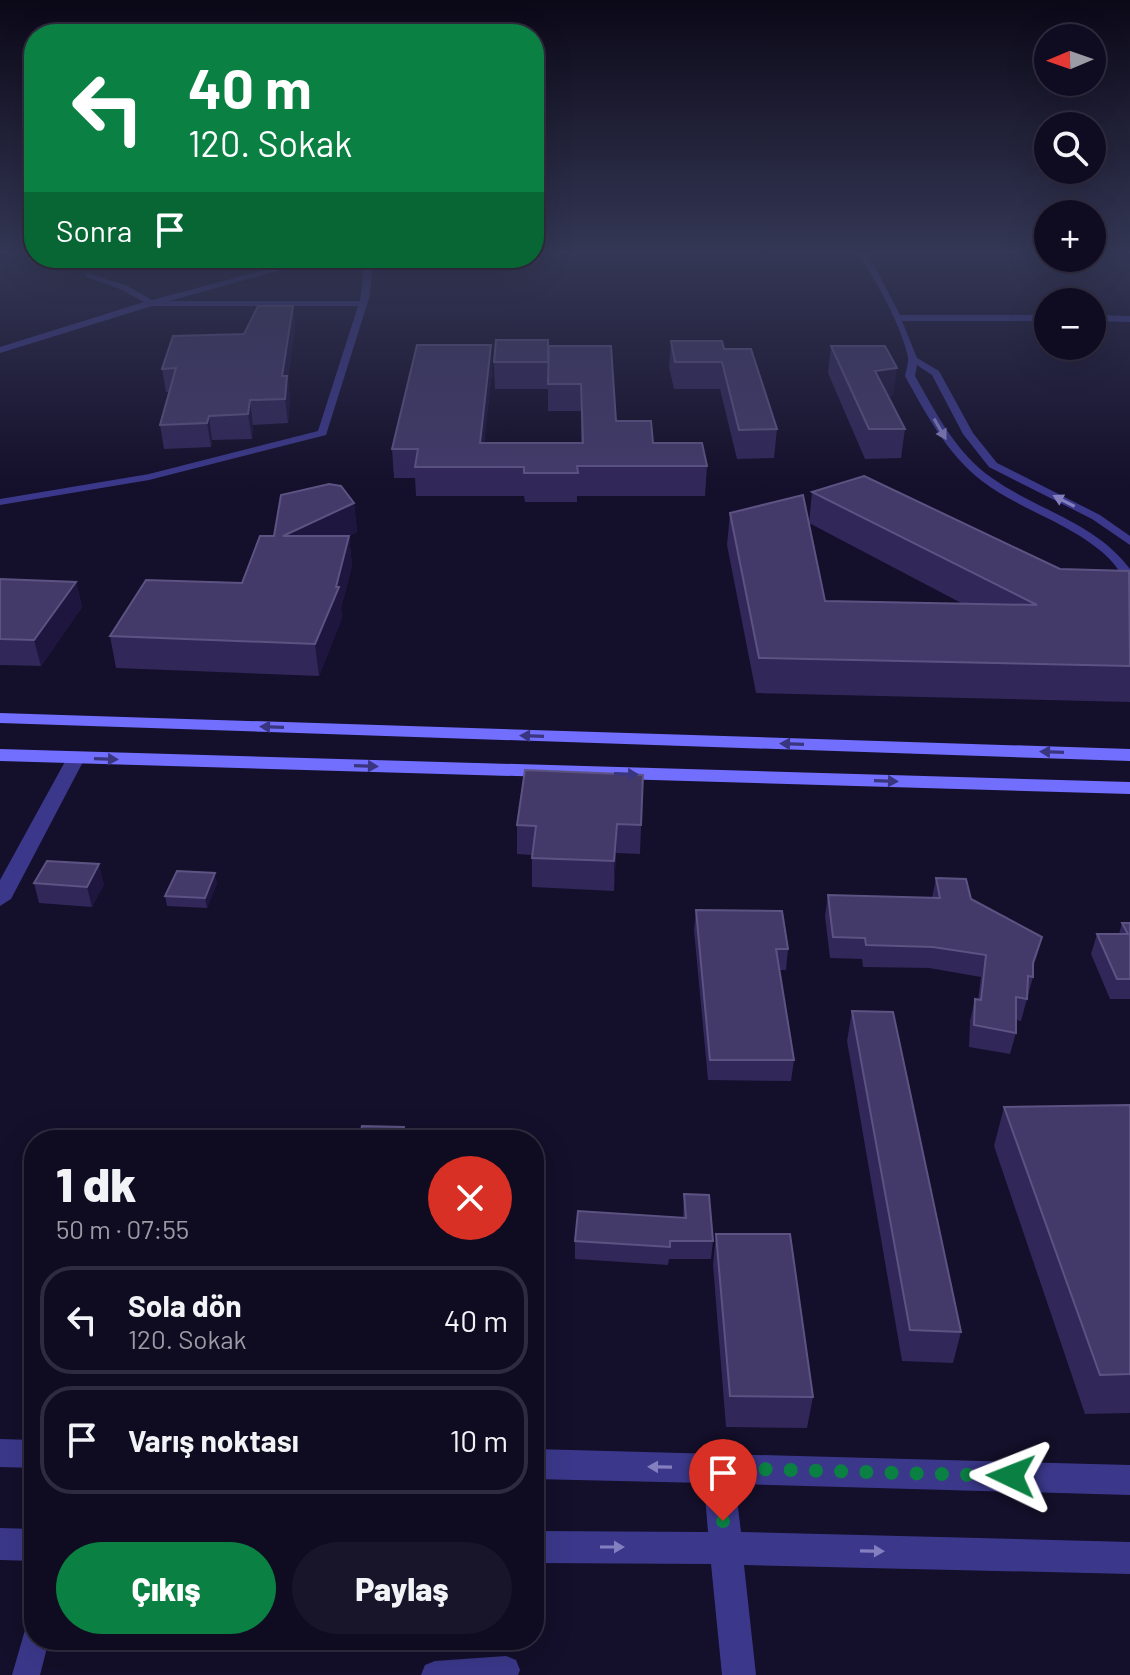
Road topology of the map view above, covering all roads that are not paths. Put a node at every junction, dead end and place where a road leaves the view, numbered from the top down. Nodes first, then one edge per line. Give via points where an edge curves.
1 (67, 329) edge
2 (355, 329) edge
3 (901, 329) edge
4 (0, 350) edge
5 (913, 359) junction
6 (0, 502) edge
7 (1130, 541) edge
8 (1130, 577) edge
9 (0, 718) edge
10 (0, 755) edge
11 (1130, 755) edge
12 (76, 758) junction
13 (1130, 788) edge
14 (0, 899) edge
15 (0, 1453) edge
16 (24, 1454) edge
17 (544, 1464) edge
18 (718, 1468) junction
19 (1130, 1480) edge
20 (0, 1544) edge
21 (24, 1545) edge
22 (544, 1547) edge
23 (725, 1548) junction
24 (1130, 1558) edge
25 (32, 1650) edge
26 (506, 1670) dead end
27 (26, 1675) edge
28 (435, 1675) edge
29 (739, 1675) edge

1 - 4 lane
2 - 6 lane via 322,433 149,477
3 - 5 lane
7 -> 5 lane via 1096,517 993,465 968,434 936,373
5 -> 8 lane via 910,376 949,444 987,480 1073,526 1124,566
11 -> 9 main road
10 - 12 main road
12 -> 13 main road
12 - 14 street
15 - 16 street
18 -> 17 street
18 - 19 street
18 - 23 street
20 - 21 street
22 -> 23 street
23 -> 24 street
23 - 29 street
25 - 27 lane
26 - 28 lane

